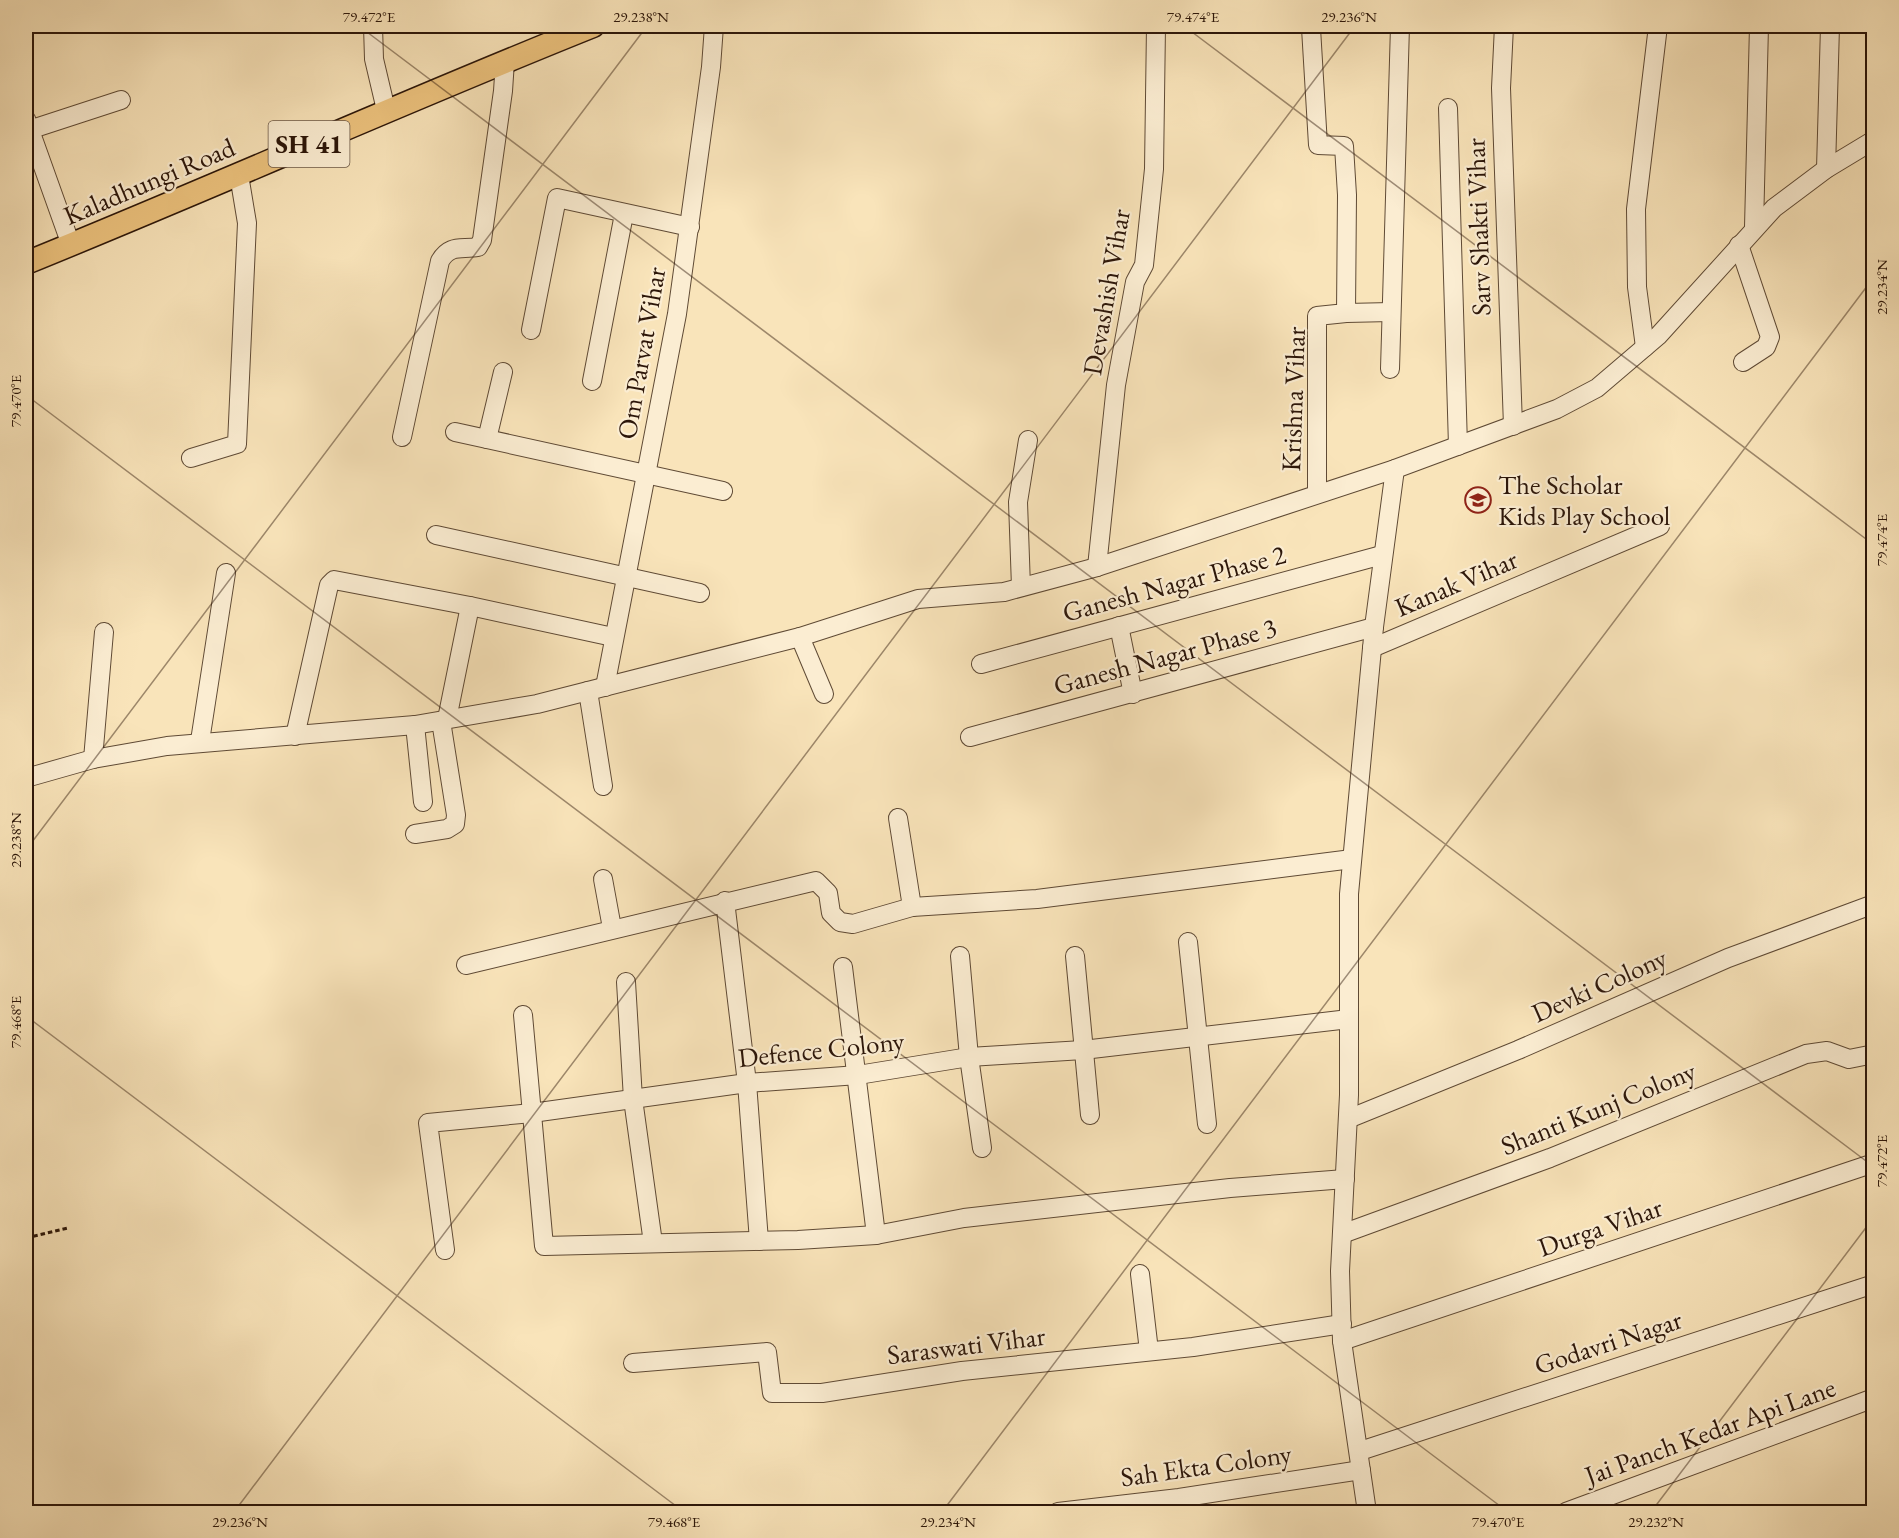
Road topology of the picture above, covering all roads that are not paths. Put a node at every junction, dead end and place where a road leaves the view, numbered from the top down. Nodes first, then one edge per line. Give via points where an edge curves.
1 (374, 26) edge
2 (593, 26) edge
3 (714, 26) edge
4 (1156, 26) edge
5 (1400, 26) edge
6 (1504, 26) edge
7 (1658, 26) edge
8 (1759, 26) edge
9 (1830, 26) edge
10 (1311, 28) dead end
11 (504, 61) junction
12 (121, 100) dead end
13 (1448, 108) dead end
14 (386, 110) junction
15 (27, 124) edge
16 (1874, 140) edge
17 (1826, 169) junction
18 (239, 175) junction
19 (624, 214) junction
20 (690, 227) junction
21 (1754, 227) junction
22 (71, 245) junction
23 (1739, 245) junction
24 (26, 263) edge
25 (1346, 312) junction
26 (1390, 312) junction
27 (531, 330) dead end
28 (1645, 346) junction
29 (1743, 362) dead end
30 (1390, 369) dead end
31 (503, 372) dead end
32 (592, 381) dead end
33 (1513, 426) junction
34 (455, 432) dead end
35 (402, 437) dead end
36 (487, 439) junction
37 (1028, 440) dead end
38 (1458, 446) junction
39 (191, 458) dead end
40 (1395, 469) junction
41 (646, 473) junction
42 (723, 491) dead end
43 (1317, 494) junction
44 (1660, 525) dead end
45 (436, 535) dead end
46 (1382, 555) junction
47 (1097, 567) junction
48 (225, 573) dead end
49 (626, 577) junction
50 (1021, 587) junction
51 (700, 593) dead end
52 (470, 606) junction
53 (1119, 626) junction
54 (1374, 627) junction
55 (104, 632) dead end
56 (800, 637) junction
57 (613, 638) junction
58 (1372, 648) junction
59 (981, 664) dead end
60 (597, 689) junction
61 (824, 694) dead end
62 (1132, 694) junction
63 (444, 720) junction
64 (415, 725) junction
65 (295, 736) junction
66 (970, 737) dead end
67 (200, 741) junction
68 (93, 759) junction
69 (26, 778) edge
70 (603, 786) dead end
71 (423, 802) dead end
72 (898, 818) dead end
73 (414, 834) dead end
74 (1352, 859) junction
75 (603, 879) dead end
76 (725, 901) junction
77 (1874, 904) edge
78 (912, 907) junction
79 (612, 928) junction
80 (1188, 942) dead end
81 (960, 956) dead end
82 (1075, 956) dead end
83 (466, 964) dead end
84 (843, 967) dead end
85 (626, 982) dead end
86 (523, 1015) dead end
87 (1349, 1019) junction
88 (1197, 1035) junction
89 (1083, 1050) junction
90 (1874, 1054) edge
91 (969, 1058) junction
92 (858, 1075) junction
93 (747, 1083) junction
94 (633, 1100) junction
95 (532, 1113) junction
96 (1090, 1115) dead end
97 (1348, 1119) junction
98 (1207, 1124) dead end
99 (982, 1148) dead end
100 (1874, 1162) edge
101 (1345, 1179) junction
102 (1342, 1234) junction
103 (876, 1235) junction
104 (759, 1241) junction
105 (652, 1243) junction
106 (445, 1250) dead end
107 (1140, 1274) dead end
108 (1874, 1284) edge
109 (1342, 1333) junction
110 (1149, 1351) junction
111 (633, 1363) dead end
112 (1874, 1398) edge
113 (1360, 1451) junction
114 (1361, 1470) junction
115 (1058, 1512) edge
116 (1367, 1512) edge
117 (1566, 1512) edge

1 - 14 street via 374,59
2 - 11 main road, Kaladhungi Road / SH 41
3 - 20 street, Om Parvat Vihar
4 - 47 street, Devashish Vihar via 1154,169 1144,265 1135,282 1116,385
5 - 26 street
6 - 33 street, Sarv Shakti Vihar via 1501,88
7 - 28 street via 1636,209 1637,287
8 - 21 street
9 - 17 street
10 - 25 street, Krishna Vihar via 1318,145 1344,146
11 - 14 main road, Kaladhungi Road / SH 41
11 - 35 street via 482,240 478,247 446,251 440,261
12 - 15 street
13 - 38 street
14 - 18 main road, Kaladhungi Road / SH 41
15 - 22 street
16 - 17 street
17 - 21 street
18 - 22 main road, Kaladhungi Road / SH 41
18 - 39 street via 247,223 237,444
19 - 20 street
19 - 27 street via 557,198
19 - 32 street
20 - 41 street, Om Parvat Vihar
21 - 23 street
22 - 24 main road, Kaladhungi Road / SH 41
23 - 28 street
23 - 29 street via 1770,338 1766,347
25 - 26 street
25 - 43 street, Krishna Vihar via 1317,316
26 - 30 street
28 - 33 street via 1597,388
31 - 36 street
33 - 38 street
34 - 36 street
36 - 41 street
37 - 50 street via 1018,502
38 - 40 street
40 - 43 street
40 - 46 street
41 - 42 street
41 - 49 street, Om Parvat Vihar
43 - 47 street
44 - 58 street, Kanak Vihar
45 - 49 street
46 - 53 street, Ganesh Nagar Phase 2
46 - 54 street
47 - 50 street
48 - 67 street
49 - 51 street
49 - 57 street, Om Parvat Vihar
50 - 56 street via 918,599
52 - 57 street
52 - 63 street
52 - 65 street via 334,580 329,585
53 - 59 street, Ganesh Nagar Phase 2
53 - 62 street
54 - 58 street
54 - 62 street, Ganesh Nagar Phase 3
55 - 68 street
56 - 60 street
56 - 61 street
57 - 60 street, Om Parvat Vihar
58 - 74 street
60 - 63 street
60 - 70 street, Om Parvat Vihar
62 - 66 street, Ganesh Nagar Phase 3
63 - 64 street
63 - 73 street via 455,824
64 - 65 street
64 - 71 street
65 - 67 street
67 - 68 street
68 - 69 street
72 - 78 street
74 - 78 street via 1037,899
74 - 87 street
75 - 79 street
76 - 78 street via 816,882 828,893 831,913 840,922 853,924
76 - 79 street
76 - 93 street
77 - 97 street, Devki Colony via 1728,958
79 - 83 street
80 - 88 street
81 - 91 street
82 - 89 street
84 - 92 street
85 - 94 street
86 - 95 street
87 - 88 street, Defence Colony
87 - 97 street
88 - 89 street, Defence Colony
88 - 98 street
89 - 91 street, Defence Colony
89 - 96 street
90 - 102 street, Shanti Kunj Colony via 1849,1059 1827,1051 1806,1054 1550,1158
91 - 92 street, Defence Colony
91 - 99 street
92 - 93 street, Defence Colony
92 - 103 street
93 - 94 street, Defence Colony
93 - 104 street
94 - 95 street, Defence Colony
94 - 105 street
95 - 105 street via 544,1246
95 - 106 street, Defence Colony via 428,1123
97 - 101 street
100 - 109 street, Durga Vihar
101 - 102 street
101 - 103 street via 964,1218
102 - 109 street
103 - 104 street
104 - 105 street
107 - 110 street
108 - 113 street, Godavri Nagar
109 - 110 street, Saraswati Vihar
109 - 113 street
110 - 111 street, Saraswati Vihar via 962,1371 822,1393 772,1393 767,1352
112 - 117 street, Jai Panch Kedar Api Lane
113 - 114 street
114 - 115 street, Sah Ekta Colony
114 - 116 street

